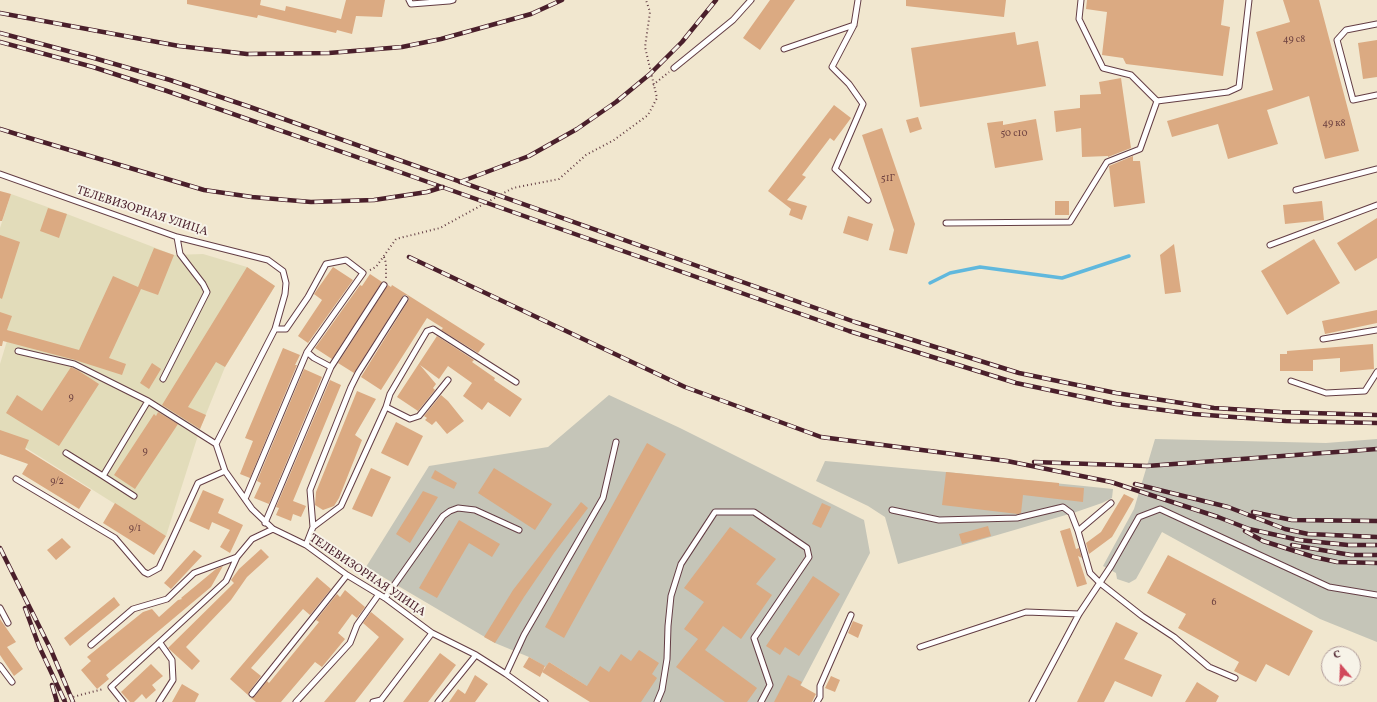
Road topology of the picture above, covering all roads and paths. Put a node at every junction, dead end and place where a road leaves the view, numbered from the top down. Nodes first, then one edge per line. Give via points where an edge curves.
1 (409, 0) edge
2 (453, 0) edge
3 (646, 0) edge
4 (751, 0) edge
5 (858, 0) edge
6 (1082, 0) edge
7 (1249, 0) edge
8 (1377, 24) edge
9 (854, 25) junction
10 (784, 49) dead end
11 (674, 68) joint
12 (653, 85) junction
13 (1377, 95) edge
14 (1157, 101) junction
15 (1377, 169) edge
16 (0, 174) edge
17 (1296, 190) dead end
18 (868, 200) dead end
19 (1377, 205) edge
20 (946, 223) dead end
21 (177, 237) junction
22 (1270, 245) dead end
23 (384, 257) junction
24 (363, 273) junction
25 (384, 284) joint
26 (405, 299) dead end
27 (275, 329) junction
28 (1377, 330) edge
29 (1323, 339) dead end
30 (18, 351) dead end
31 (307, 352) junction
32 (331, 367) junction
33 (1377, 372) edge
34 (162, 379) dead end
35 (448, 380) dead end
36 (1291, 381) dead end
37 (516, 382) dead end
38 (148, 401) junction
39 (386, 407) junction
40 (616, 442) dead end
41 (216, 444) junction
42 (66, 453) dead end
43 (226, 471) junction
44 (103, 476) junction
45 (16, 479) dead end
46 (134, 496) dead end
47 (245, 499) junction
48 (1111, 503) dead end
49 (892, 510) dead end
50 (265, 523) junction
51 (313, 527) junction
52 (273, 529) junction
53 (519, 530) dead end
54 (1078, 531) junction
55 (306, 545) junction
56 (237, 556) junction
57 (347, 575) junction
58 (1100, 583) junction
59 (379, 594) junction
60 (1377, 595) edge
61 (384, 598) junction
62 (0, 608) edge
63 (1080, 614) junction
64 (851, 615) dead end
65 (8, 623) dead end
66 (432, 633) junction
67 (160, 642) junction
68 (91, 645) dead end
69 (920, 647) dead end
70 (476, 655) junction
71 (0, 666) edge
72 (506, 674) junction
73 (1235, 678) dead end
74 (12, 682) dead end
75 (110, 687) junction
76 (252, 694) dead end
77 (381, 701) edge
78 (54, 702) edge
79 (123, 702) edge
80 (159, 702) edge
81 (296, 702) edge
82 (372, 702) edge
83 (438, 702) edge
84 (545, 702) edge
85 (657, 702) edge
86 (761, 702) edge
87 (817, 702) edge
88 (1032, 702) edge

1 - 2 lane via 411,4
3 - 12 path via 650,12 645,47
4 - 11 lane via 733,20
5 - 9 lane
6 - 14 lane via 1079,19 1103,68 1132,75
7 - 14 lane via 1239,86 1228,92
8 - 13 lane via 1346,30 1337,40 1353,100
9 - 10 lane
9 - 18 lane via 832,67 849,84 863,104 835,170
11 - 12 path
12 - 23 path via 657,98 648,115 614,140 586,155 559,178 513,188 440,228 396,239
14 - 20 lane via 1140,149 1107,162 1070,222
15 - 17 lane
16 - 21 lane, ТЕЛЕВИЗОРНАЯ УЛИЦА
19 - 22 lane
21 - 27 lane, ТЕЛЕВИЗОРНАЯ УЛИЦА via 268,260 283,271 285,294
21 - 34 lane via 180,254 207,292
23 - 24 path via 376,267
23 - 25 path via 387,274
24 - 27 lane via 346,260 326,264 286,329
24 - 31 lane
25 - 32 lane
26 - 51 lane via 358,373 324,453 310,490
27 - 41 lane, ТЕЛЕВИЗОРНАЯ УЛИЦА
28 - 29 lane
30 - 38 lane via 74,364
31 - 32 lane
31 - 47 lane
32 - 50 lane
33 - 36 lane via 1365,391 1326,393
35 - 39 lane via 419,416 410,419
37 - 39 lane via 433,328 423,338 390,394
38 - 41 lane
38 - 44 lane
39 - 51 lane via 341,506
40 - 72 lane via 603,498 524,635
41 - 43 lane, ТЕЛЕВИЗОРНАЯ УЛИЦА
42 - 44 lane
43 - 45 lane via 198,483 158,568 148,574 115,538
43 - 47 lane, ТЕЛЕВИЗОРНАЯ УЛИЦА
44 - 46 lane
47 - 50 lane, ТЕЛЕВИЗОРНАЯ УЛИЦА
48 - 54 lane
49 - 54 lane via 939,520 1017,518 1063,507 1071,513
50 - 52 lane, ТЕЛЕВИЗОРНАЯ УЛИЦА
51 - 55 lane
52 - 55 lane, ТЕЛЕВИЗОРНАЯ УЛИЦА
52 - 56 lane via 252,539
53 - 61 lane via 475,510 458,508 450,511 443,516
54 - 58 lane via 1090,573
55 - 57 lane, ТЕЛЕВИЗОРНАЯ УЛИЦА
56 - 67 lane via 226,581
56 - 68 lane via 194,573 166,599 133,609
57 - 59 lane, ТЕЛЕВИЗОРНАЯ УЛИЦА
57 - 76 lane
58 - 60 lane via 1139,517 1160,509 1329,587
58 - 63 lane
58 - 73 lane via 1209,667
59 - 61 lane, ТЕЛЕВИЗОРНАЯ УЛИЦА
59 - 81 lane via 357,624 350,643
61 - 66 lane, ТЕЛЕВИЗОРНАЯ УЛИЦА
62 - 65 lane
63 - 69 lane via 1026,612
63 - 88 lane
64 - 87 lane via 820,686 820,697
66 - 70 lane, ТЕЛЕВИЗОРНАЯ УЛИЦА
66 - 77 lane
67 - 75 lane
67 - 80 lane via 172,660 173,680
70 - 72 lane, ТЕЛЕВИЗОРНАЯ УЛИЦА
70 - 83 lane
71 - 74 lane
72 - 84 lane, ТЕЛЕВИЗОРНАЯ УЛИЦА
75 - 78 path
75 - 79 lane
77 - 82 lane
85 - 86 lane via 662,690 667,659 671,596 681,564 715,512 754,512 807,548 810,557 754,638 770,685

